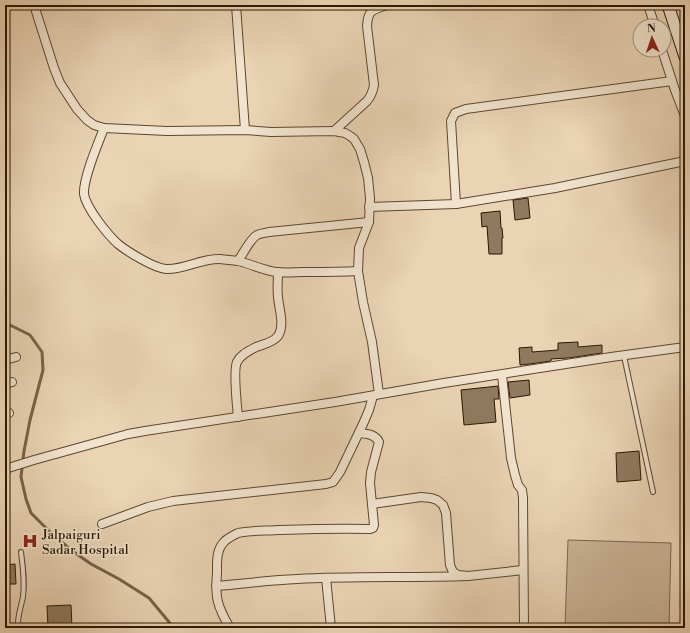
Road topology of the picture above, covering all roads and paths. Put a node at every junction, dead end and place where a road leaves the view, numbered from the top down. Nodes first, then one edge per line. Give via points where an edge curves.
1 (34, 5) edge
2 (236, 5) edge
3 (387, 5) edge
4 (648, 5) edge
5 (668, 5) edge
6 (652, 18) edge
7 (685, 57) edge
8 (665, 58) edge
9 (672, 81) junction
10 (685, 116) edge
11 (104, 128) junction
12 (245, 130) junction
13 (334, 132) junction
14 (685, 161) edge
15 (456, 204) junction
16 (370, 207) junction
17 (369, 222) junction
18 (238, 261) junction
19 (358, 271) junction
20 (278, 272) junction
21 (685, 347) edge
22 (624, 356) junction
23 (16, 357) dead end
24 (5, 360) edge
25 (502, 375) junction
26 (376, 395) junction
27 (238, 417) junction
28 (359, 433) junction
29 (5, 469) edge
30 (653, 492) dead end
31 (372, 504) junction
32 (102, 524) dead end
33 (21, 552) dead end
34 (523, 570) junction
35 (468, 576) junction
36 (326, 578) junction
37 (216, 586) junction
38 (18, 628) edge
39 (230, 628) edge
40 (331, 628) edge
41 (524, 628) edge

1 - 11 street via 60,83 76,109 94,125
2 - 12 street
3 - 13 street via 370,12 368,18 374,84 371,96
4 - 6 street
5 - 7 street
8 - 9 street
9 - 10 street
9 - 15 street via 466,109 455,113 451,121
11 - 12 street via 167,131
11 - 18 street via 89,171 84,195 90,209 111,237 127,250 165,269 217,259
12 - 13 street
13 - 16 street via 350,136 360,149 368,178
14 - 15 street via 555,188
15 - 16 street
16 - 17 street
17 - 18 street via 263,233 252,239
17 - 19 street via 359,248
18 - 20 street
19 - 20 street
19 - 26 street via 372,342
20 - 27 street via 280,331 273,340 242,355 237,362 235,370
21 - 22 street
22 - 25 street
22 - 30 lane
23 - 24 street
25 - 26 street
25 - 34 street via 511,458 514,475 523,498
26 - 27 street
26 - 28 street
27 - 29 street via 128,434
28 - 31 street via 374,436 379,442 370,476
28 - 32 street via 333,482 173,501
31 - 35 street via 421,497 432,498 443,504 450,565 453,572
31 - 37 street via 374,525 370,529 301,529 237,534 225,541 220,548
33 - 38 lane via 24,583
34 - 35 street
34 - 41 street
35 - 36 street
36 - 37 street
36 - 40 street
37 - 39 street via 218,605

